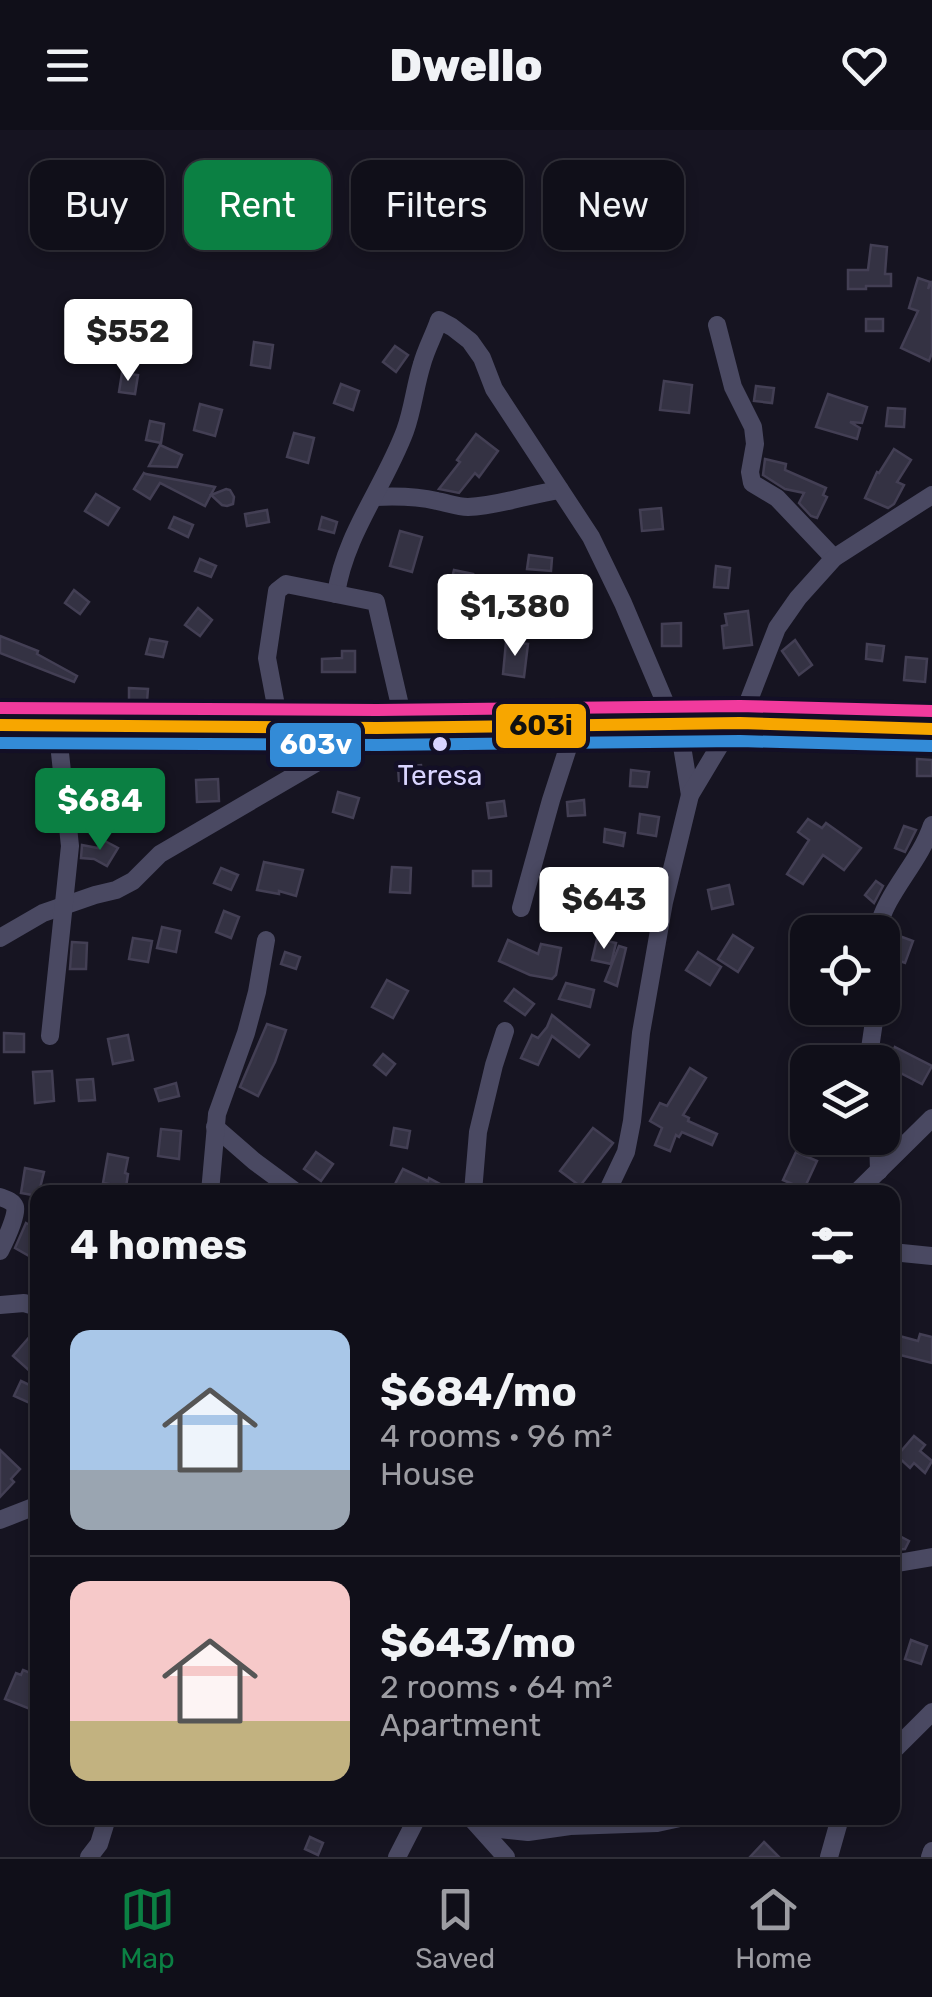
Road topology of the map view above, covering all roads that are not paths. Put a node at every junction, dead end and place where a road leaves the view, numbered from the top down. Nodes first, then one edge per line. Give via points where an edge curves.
1 (717, 325) dead end
2 (560, 490) junction
3 (932, 495) edge
4 (375, 497) junction
5 (834, 558) junction
6 (336, 594) junction
7 (675, 723) junction
8 (740, 723) junction
9 (576, 724) junction
10 (0, 725) edge
11 (57, 725) junction
12 (280, 727) junction
13 (405, 727) junction
14 (377, 728) junction
15 (932, 729) edge
16 (690, 795) junction
17 (932, 825) edge
18 (63, 906) junction
19 (522, 908) dead end
20 (880, 915) edge
21 (0, 938) edge
22 (266, 940) dead end
23 (505, 1031) dead end
24 (50, 1036) dead end
25 (932, 1118) edge
26 (215, 1128) junction
27 (879, 1155) edge
28 (879, 1171) junction
29 (211, 1185) edge
30 (287, 1185) edge
31 (474, 1185) edge
32 (610, 1185) edge
33 (865, 1185) edge
34 (0, 1197) edge
35 (0, 1251) edge
36 (900, 1253) edge
37 (932, 1256) edge
38 (0, 1305) edge
39 (30, 1305) edge
40 (30, 1509) edge
41 (0, 1520) edge
42 (932, 1557) edge
43 (900, 1561) edge
44 (932, 1712) edge
45 (900, 1744) edge
46 (105, 1825) edge
47 (414, 1825) edge
48 (479, 1825) edge
49 (492, 1825) edge
50 (599, 1825) edge
51 (838, 1825) edge
52 (89, 1857) edge
53 (398, 1857) edge
54 (506, 1857) edge
55 (829, 1857) edge

1 - 5 street via 733,387 753,428 752,482
2 - 4 street via 463,508
2 - 4 street via 476,350 439,320 406,430
2 - 7 street via 606,565
3 - 5 street
4 - 6 street via 352,538
5 - 8 street via 777,628
6 - 12 street via 286,584 277,591 267,658
6 - 13 street via 376,602
7 - 8 street
7 - 9 street
7 - 16 street
8 - 15 street
8 - 16 street
9 - 13 street
9 - 19 street
10 - 11 street
11 - 12 street
11 - 18 street via 70,846
12 - 14 street
13 - 14 street
14 - 18 street via 160,854 132,882
16 - 32 street via 664,902 626,1152
17 - 20 street
18 - 21 street
18 - 24 street
22 - 26 street
23 - 31 street via 478,1132
25 - 28 street
26 - 29 street
26 - 30 street
27 - 28 street
28 - 33 street
34 - 35 street via 16,1206
36 - 37 street
38 - 39 street
40 - 41 street
42 - 43 street
44 - 45 street
46 - 52 street
47 - 53 street
48 - 54 street
49 - 50 street via 528,1832
51 - 55 street

